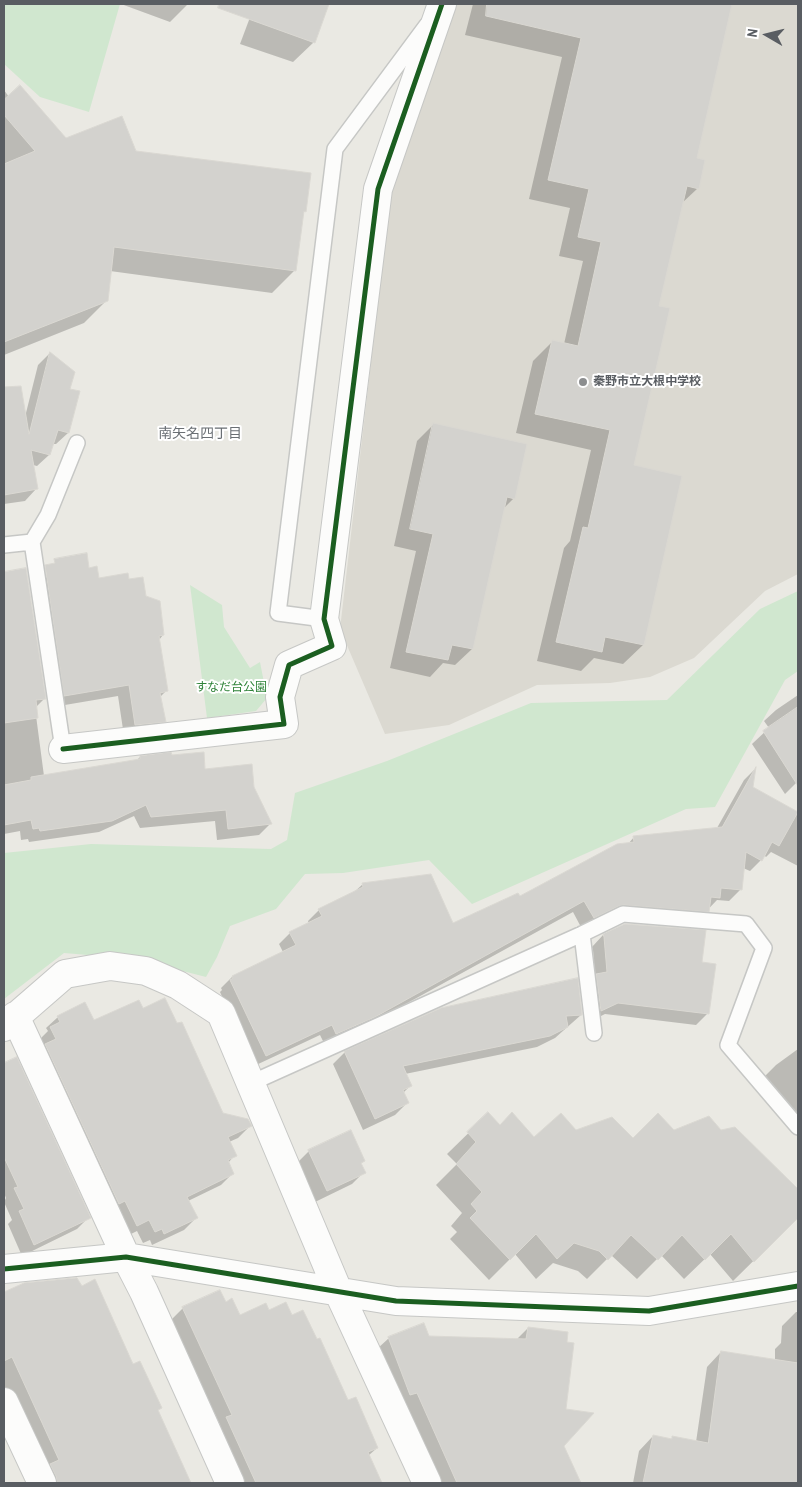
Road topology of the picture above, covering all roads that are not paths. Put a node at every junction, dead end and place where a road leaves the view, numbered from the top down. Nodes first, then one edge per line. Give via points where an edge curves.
1 (441, 5) edge
2 (76, 443) dead end
3 (32, 542) junction
4 (4, 545) edge
5 (324, 619) junction
6 (63, 749) joint
7 (582, 934) junction
8 (10, 1022) edge
9 (594, 1033) dead end
10 (251, 1083) junction
11 (798, 1127) edge
12 (126, 1257) junction
13 (4, 1269) edge
14 (798, 1286) edge
15 (338, 1291) junction
16 (4, 1402) edge
17 (42, 1483) edge
18 (230, 1483) edge
19 (428, 1483) edge

1 - 5 street via 378,189
1 - 5 lane via 335,148 278,613
2 - 3 lane via 48,515
3 - 4 lane
3 - 6 lane
5 - 6 street via 332,646 290,665 280,697 284,724
7 - 9 lane
7 - 10 lane
7 - 11 lane via 623,914 746,924 764,948 728,1045
8 - 10 street via 65,974 110,966 146,971 178,985 221,1013
8 - 12 street
10 - 15 street
12 - 13 street
12 - 15 street
12 - 18 street
14 - 15 street via 649,1311 396,1301
15 - 19 street
16 - 17 street

